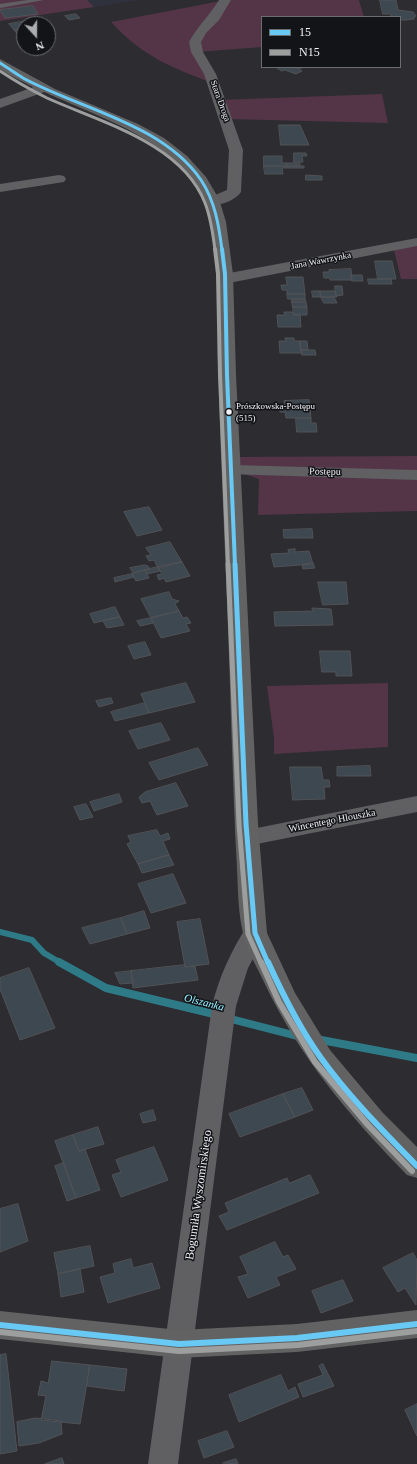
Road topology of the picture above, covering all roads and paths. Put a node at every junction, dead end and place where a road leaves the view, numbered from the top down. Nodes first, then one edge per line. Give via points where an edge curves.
1 (41, 0) edge
2 (226, 0) edge
3 (0, 6) edge
4 (0, 63) edge
5 (42, 88) junction
6 (0, 104) edge
7 (59, 179) dead end
8 (0, 188) edge
9 (213, 201) junction
10 (417, 242) edge
11 (224, 280) junction
12 (232, 470) junction
13 (417, 475) edge
14 (417, 804) edge
15 (246, 838) junction
16 (255, 933) junction
17 (417, 1166) edge
18 (417, 1324) edge
19 (0, 1325) edge
20 (179, 1344) junction
21 (163, 1464) edge

1 - 3 lane
2 - 9 street, Stara Droga via 201,31 196,42 196,52 210,74 236,150 234,192
4 - 5 main road
5 - 6 street
5 - 9 main road via 115,120 161,144 189,167
7 - 8 street
9 - 11 main road via 220,228
10 - 11 street, Jana Wawrzynka
11 - 12 main road
12 - 13 street, Postępu
12 - 15 main road
14 - 15 street, Wincentego Hlouszka
15 - 16 main road
16 - 17 main road via 311,1043 340,1083
16 - 20 street, Bogumiła Wyszomirskiego via 241,955 230,981 219,1033
18 - 20 main road via 297,1338
19 - 20 main road
20 - 21 street, Bogumiła Wyszomirskiego

